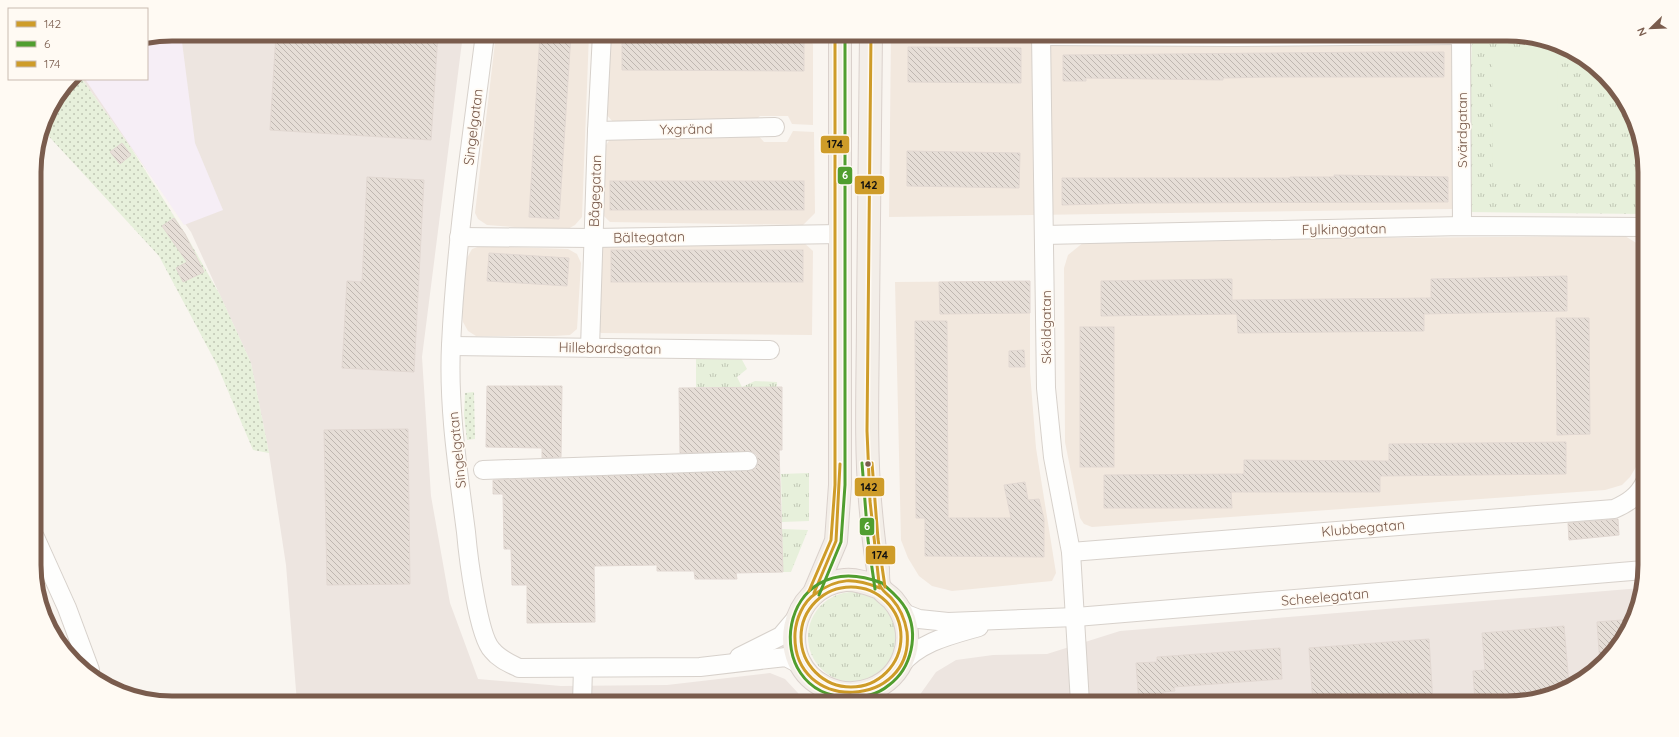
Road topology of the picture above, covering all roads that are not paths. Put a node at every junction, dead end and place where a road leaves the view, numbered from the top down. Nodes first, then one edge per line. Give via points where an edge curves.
1 (484, 41) edge
2 (602, 41) edge
3 (840, 41) edge
4 (870, 41) edge
5 (1041, 41) edge
6 (1461, 41) edge
7 (775, 126) dead end
8 (597, 131) junction
9 (1462, 226) junction
10 (1638, 227) edge
11 (840, 234) junction
12 (1044, 235) junction
13 (459, 237) junction
14 (593, 238) junction
15 (451, 346) junction
16 (590, 348) junction
17 (770, 350) dead end
18 (748, 461) dead end
19 (483, 470) dead end
20 (1638, 492) edge
21 (41, 550) edge
22 (1071, 552) junction
23 (1638, 570) edge
24 (880, 588) junction
25 (814, 593) junction
26 (897, 604) junction
27 (797, 617) junction
28 (1076, 617) junction
29 (1005, 621) junction
30 (801, 665) junction
31 (89, 666) edge
32 (700, 667) junction
33 (583, 668) junction
34 (895, 672) junction
35 (827, 695) edge
36 (582, 696) edge
37 (887, 696) edge
38 (1080, 696) edge

1 - 13 street, Singelgatan
2 - 8 street, Bågegatan
3 - 11 main road
4 - 24 main road via 867,464
5 - 12 street, Sköldgatan
6 - 9 street, Svärdgatan
7 - 8 street, Yxgränd
8 - 14 street, Bågegatan
9 - 10 street, Fylkinggatan
9 - 12 street, Fylkinggatan
11 - 14 street, Bältegatan
11 - 25 main road via 840,485 836,541
12 - 22 street, Sköldgatan via 1046,388 1053,457
13 - 14 street, Bältegatan
13 - 15 street, Singelgatan
14 - 16 street, Bågegatan
15 - 16 street, Hillebardsgatan
15 - 33 street, Singelgatan via 453,428 468,552 483,634 491,649 503,660 519,668
16 - 17 street, Hillebardsgatan
18 - 19 street
20 - 22 street, Klubbegatan via 1624,504 1606,509
21 - 31 street via 67,608
22 - 28 street, Sköldgatan
23 - 28 street, Scheelegatan
24 - 25 main road via 864,582 846,580 829,584
24 - 26 main road
25 - 27 main road
26 - 29 street, Scheelegatan via 906,614 919,620
26 - 34 main road via 904,616 907,643 904,656
27 - 30 main road via 794,633
27 - 32 street, Singelgatan via 781,636 755,650 740,657
28 - 29 street, Scheelegatan
28 - 38 street, Sköldgatan
29 - 34 street, Scheelegatan via 952,635 919,648 906,658
30 - 32 street, Singelgatan via 786,657
30 - 35 main road
32 - 33 street, Singelgatan
33 - 36 street
34 - 35 main road via 881,685 867,691
34 - 37 main road

